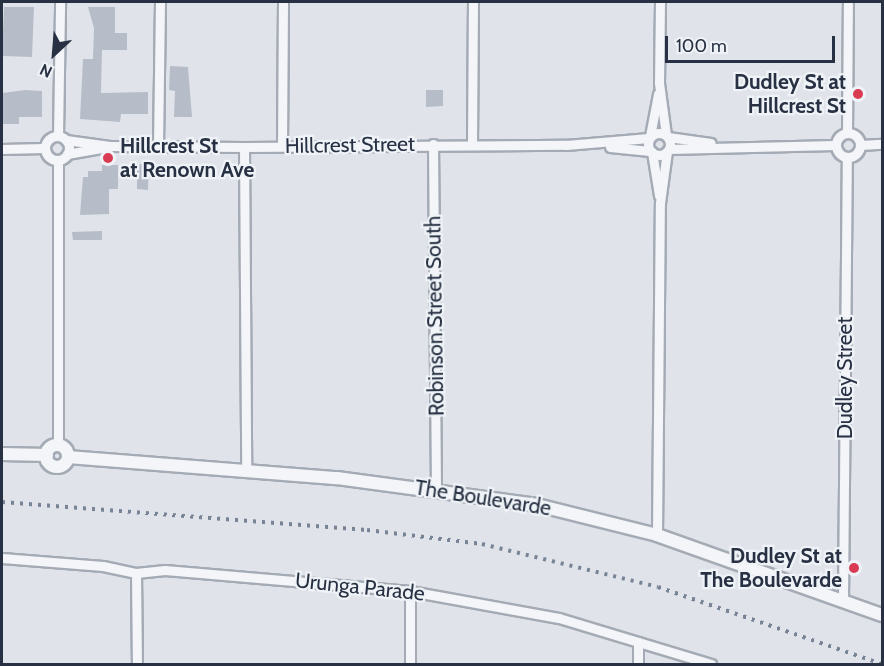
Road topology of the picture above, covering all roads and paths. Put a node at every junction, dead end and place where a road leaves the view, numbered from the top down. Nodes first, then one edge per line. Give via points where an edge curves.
1 (60, 2) edge
2 (160, 2) edge
3 (283, 2) edge
4 (473, 2) edge
5 (660, 2) edge
6 (848, 2) edge
7 (659, 83) junction
8 (847, 133) junction
9 (667, 136) junction
10 (650, 137) junction
11 (62, 138) junction
12 (433, 144) junction
13 (472, 144) junction
14 (591, 144) junction
15 (882, 144) edge
16 (860, 145) junction
17 (110, 146) junction
18 (158, 146) junction
19 (282, 146) junction
20 (738, 146) junction
21 (835, 146) junction
22 (244, 147) junction
23 (2, 148) edge
24 (44, 148) junction
25 (668, 150) junction
26 (651, 152) junction
27 (62, 157) junction
28 (847, 157) junction
29 (660, 203) junction
30 (57, 446) junction
31 (2, 454) edge
32 (47, 455) junction
33 (68, 457) junction
34 (246, 470) junction
35 (436, 488) junction
36 (657, 535) junction
37 (2, 558) edge
38 (136, 573) junction
39 (410, 591) junction
40 (843, 600) junction
41 (882, 615) edge
42 (638, 642) junction
43 (137, 664) edge
44 (410, 664) edge
45 (638, 664) edge
46 (711, 664) edge

1 - 11 street
2 - 18 street
3 - 19 street
4 - 13 street
5 - 7 street
6 - 8 street
7 - 9 street
7 - 10 street
8 - 16 street via 855,135
8 - 21 street via 838,137
9 - 10 street via 657,133
9 - 20 street
9 - 25 street
10 - 14 street, Hillcrest Street
10 - 26 street
11 - 17 street, Hillcrest Street
11 - 24 street via 47,140
11 - 27 street
12 - 13 street, Hillcrest Street
12 - 19 street, Hillcrest Street
12 - 35 street, Robinson Street South
13 - 14 street, Hillcrest Street
14 - 26 street, Hillcrest Street
15 - 16 street
16 - 28 street via 854,155
17 - 18 street, Hillcrest Street
17 - 27 street, Hillcrest Street
18 - 22 street, Hillcrest Street
19 - 22 street, Hillcrest Street
20 - 21 street
20 - 25 street
21 - 28 street
22 - 34 street
23 - 24 street
24 - 27 street via 47,155
25 - 26 street via 660,155
25 - 29 street
26 - 29 street
27 - 30 street
28 - 40 street, Dudley Street
29 - 36 street
30 - 32 street
30 - 33 street via 64,448
31 - 32 street
32 - 33 street via 48,462 56,467 63,466
33 - 34 street, The Boulevarde
34 - 35 street, The Boulevarde
35 - 36 street, The Boulevarde via 537,505
36 - 40 street, The Boulevarde
37 - 38 street, Urunga Parade via 103,566
38 - 39 street, Urunga Parade via 165,570
38 - 43 street
39 - 42 street, Urunga Parade via 559,618
39 - 44 street
40 - 41 street, The Boulevarde
42 - 45 street
42 - 46 street, Urunga Parade

